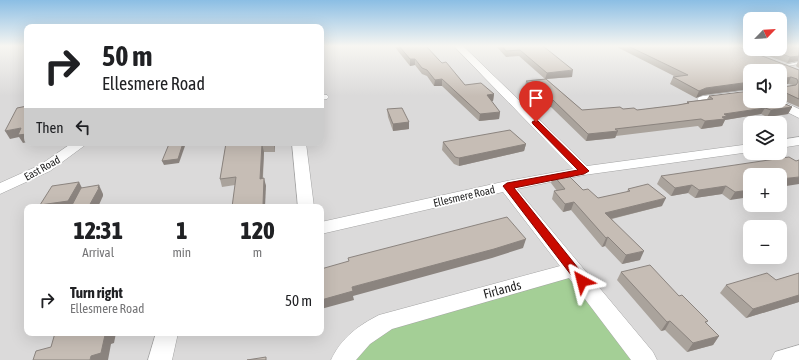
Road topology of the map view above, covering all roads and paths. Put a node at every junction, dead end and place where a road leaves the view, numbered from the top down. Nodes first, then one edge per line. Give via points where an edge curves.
1 (475, 63) edge
2 (799, 63) edge
3 (787, 65) edge
4 (787, 68) edge
5 (799, 73) edge
6 (743, 94) edge
7 (703, 98) edge
8 (787, 108) edge
9 (799, 114) edge
10 (799, 141) edge
11 (787, 143) edge
12 (77, 146) edge
13 (299, 146) edge
14 (743, 149) edge
15 (584, 171) junction
16 (507, 186) junction
17 (0, 189) edge
18 (306, 204) edge
19 (324, 227) edge
20 (573, 270) junction
21 (166, 336) edge
22 (799, 356) edge
23 (160, 360) edge
24 (343, 360) edge
25 (645, 360) edge
26 (783, 360) edge

1 - 15 street
2 - 3 lane
4 - 5 street
6 - 7 street
8 - 9 street
10 - 11 street
12 - 17 street, East Road via 45,168
13 - 18 street
14 - 15 street, Ellesmere Road
15 - 16 street, Ellesmere Road
16 - 19 street, Ellesmere Road
16 - 20 street
20 - 24 street, Firlands via 388,320 370,329 356,341
20 - 25 street
21 - 23 street
22 - 26 street

